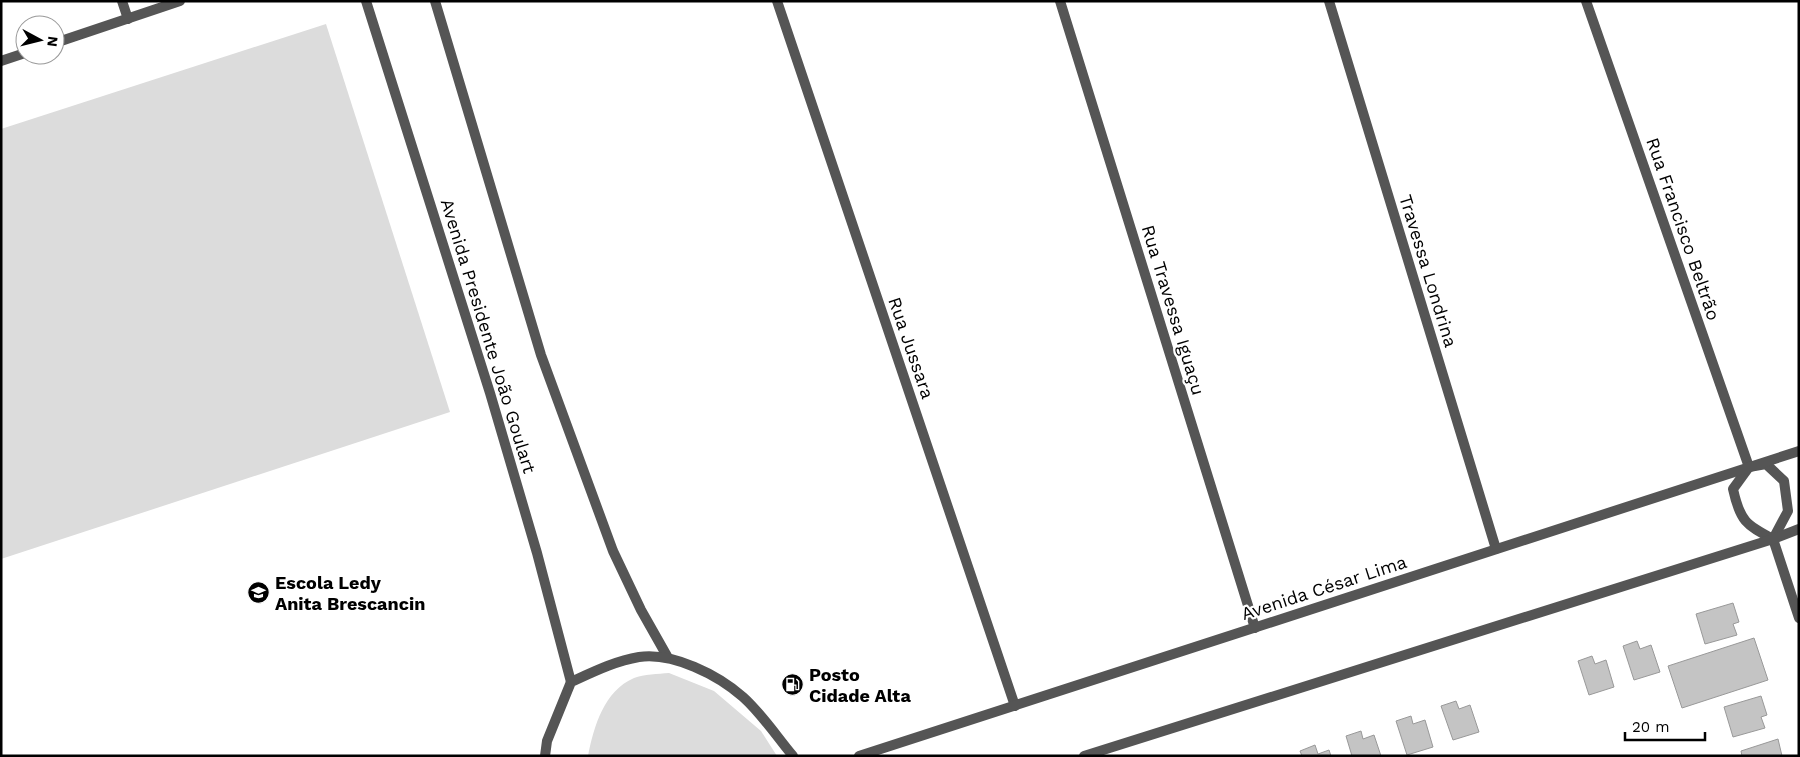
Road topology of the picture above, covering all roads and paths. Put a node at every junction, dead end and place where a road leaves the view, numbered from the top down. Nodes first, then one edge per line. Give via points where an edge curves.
1 (122, 1) edge
2 (180, 1) edge
3 (366, 1) edge
4 (435, 1) edge
5 (777, 1) edge
6 (1060, 1) edge
7 (1329, 1) edge
8 (1586, 1) edge
9 (128, 19) junction
10 (65, 40) edge
11 (15, 56) edge
12 (1, 61) edge
13 (1799, 451) edge
14 (1749, 467) junction
15 (1799, 528) edge
16 (1773, 539) junction
17 (1496, 549) junction
18 (1799, 618) edge
19 (1255, 628) junction
20 (667, 656) junction
21 (571, 682) junction
22 (1015, 706) junction
23 (545, 756) edge
24 (793, 756) edge
25 (859, 756) edge
26 (1084, 756) edge

1 - 9 street
2 - 9 street
3 - 21 street, Avenida Presidente João Goulart via 490,393 538,553
4 - 20 street via 541,355 613,551
5 - 22 street, Rua Jussara
6 - 19 street, Rua Travessa Iguaçu
7 - 17 street, Travessa Londrina
8 - 14 street, Rua Francisco Beltrão
9 - 10 street
11 - 12 street
13 - 14 street, Avenida César Lima
14 - 16 street via 1733,489 1737,510 1746,525
14 - 16 street via 1766,464 1784,481 1788,511
14 - 17 street, Avenida César Lima
15 - 16 street
16 - 18 street
16 - 26 street
17 - 19 street, Avenida César Lima
19 - 22 street, Avenida César Lima
20 - 21 street via 640,657 611,664
20 - 24 street via 699,668 743,697
21 - 23 street via 547,741
22 - 25 street, Avenida César Lima

